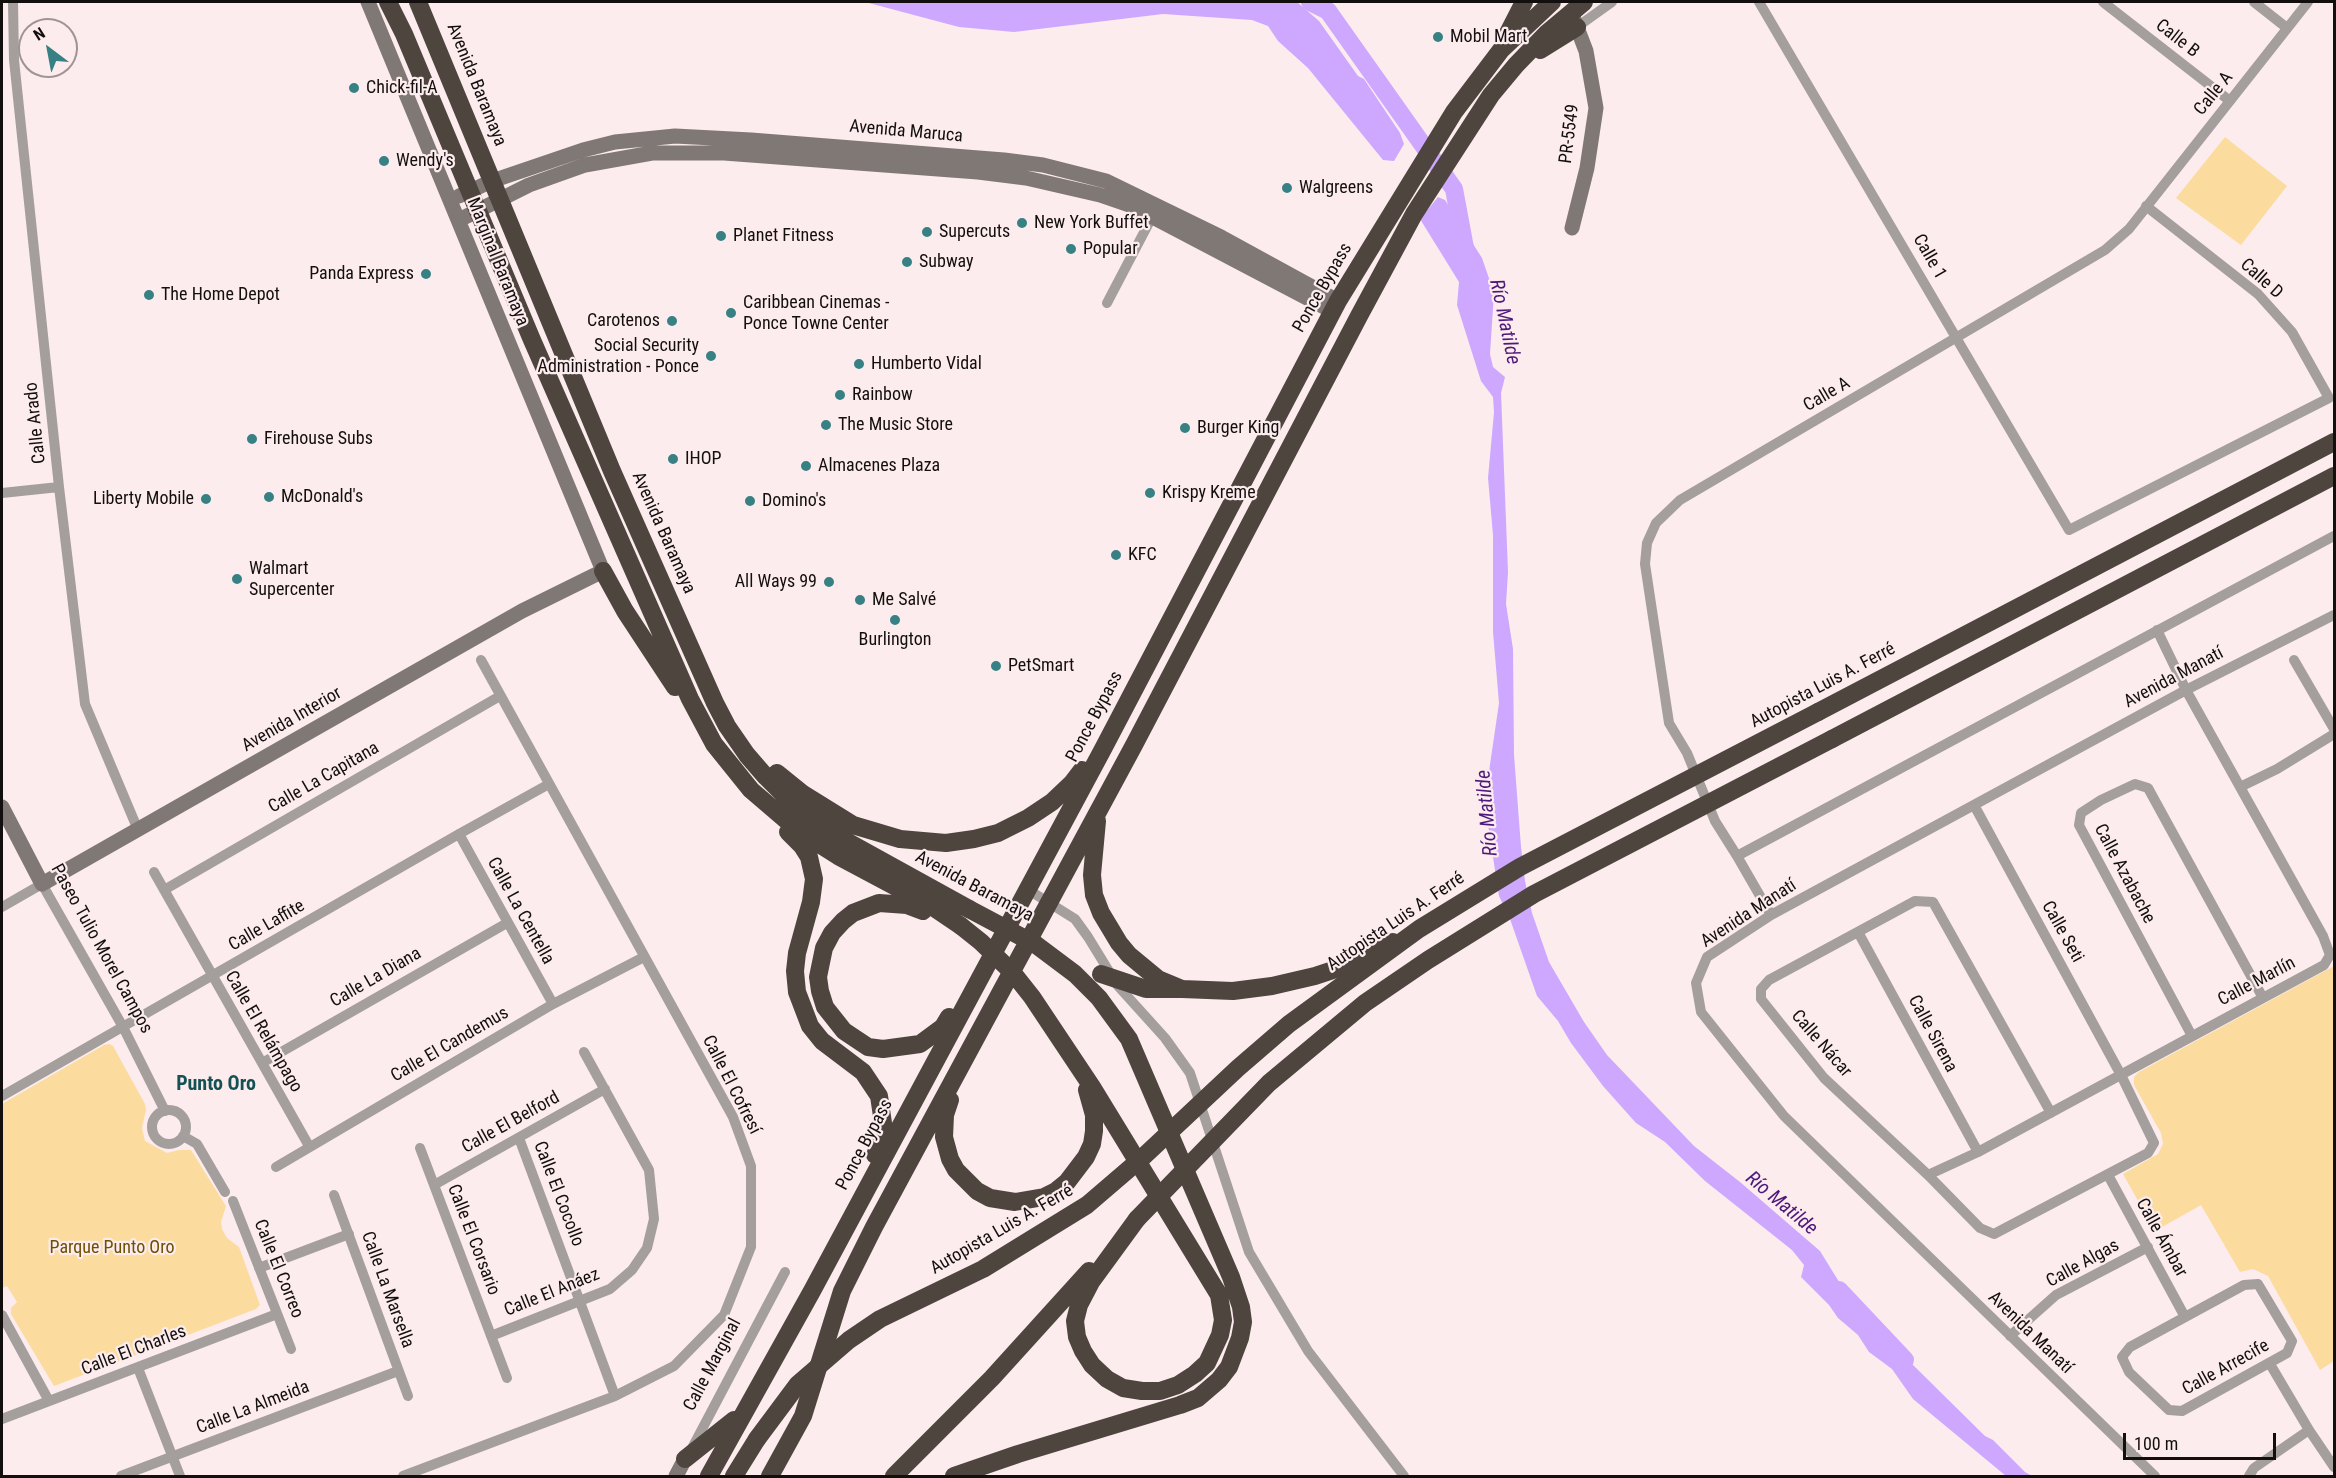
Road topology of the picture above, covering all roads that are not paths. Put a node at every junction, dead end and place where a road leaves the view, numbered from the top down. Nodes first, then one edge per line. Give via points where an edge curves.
1 (13, 2) edge
2 (368, 2) edge
3 (387, 2) edge
4 (418, 2) edge
5 (1524, 2) edge
6 (1552, 2) edge
7 (1612, 2) edge
8 (1760, 2) edge
9 (2103, 2) edge
10 (2254, 2) edge
11 (2308, 2) edge
12 (1578, 13) edge
13 (2287, 28) junction
14 (14, 60) junction
15 (1491, 61) junction
16 (2, 62) edge
17 (2230, 101) junction
18 (492, 181) junction
19 (469, 191) junction
20 (450, 200) junction
21 (500, 200) junction
22 (2146, 206) junction
23 (477, 211) junction
24 (1152, 217) junction
25 (459, 220) junction
26 (1572, 228) dead end
27 (1107, 303) dead end
28 (1335, 306) junction
29 (1957, 338) junction
30 (2334, 442) edge
31 (2334, 476) edge
32 (59, 487) junction
33 (2, 493) edge
34 (2068, 530) joint
35 (2334, 536) edge
36 (603, 571) junction
37 (2334, 615) edge
38 (2157, 630) junction
39 (481, 660) dead end
40 (2294, 660) dead end
41 (2186, 690) junction
42 (500, 696) junction
43 (703, 726) junction
44 (2334, 729) edge
45 (2334, 734) edge
46 (1103, 749) junction
47 (747, 755) junction
48 (549, 784) junction
49 (2240, 787) junction
50 (751, 790) junction
51 (1974, 805) junction
52 (2, 807) edge
53 (1098, 809) junction
54 (138, 830) junction
55 (459, 834) junction
56 (1737, 856) junction
57 (154, 872) dead end
58 (42, 884) junction
59 (1027, 889) junction
60 (164, 890) junction
61 (1049, 903) junction
62 (2, 907) edge
63 (1771, 915) junction
64 (507, 923) junction
65 (957, 923) junction
66 (1419, 929) junction
67 (2334, 931) edge
68 (1858, 932) junction
69 (2324, 936) junction
70 (1035, 944) junction
71 (644, 957) junction
72 (213, 976) junction
73 (976, 985) junction
74 (1182, 989) junction
75 (2263, 998) junction
76 (553, 1004) junction
77 (123, 1027) junction
78 (2192, 1036) junction
79 (584, 1052) dead end
80 (262, 1063) junction
81 (1078, 1066) junction
82 (959, 1069) junction
83 (2121, 1075) junction
84 (605, 1089) junction
85 (2, 1096) edge
86 (165, 1111) junction
87 (2051, 1113) junction
88 (183, 1136) junction
89 (519, 1138) junction
90 (309, 1146) junction
91 (420, 1148) dead end
92 (1978, 1152) junction
93 (879, 1157) junction
94 (276, 1167) dead end
95 (1928, 1175) junction
96 (2108, 1175) junction
97 (434, 1185) junction
98 (225, 1192) dead end
99 (334, 1195) dead end
100 (233, 1201) dead end
101 (1137, 1219) junction
102 (349, 1234) junction
103 (2148, 1248) junction
104 (260, 1268) junction
105 (785, 1272) dead end
106 (581, 1301) junction
107 (277, 1314) junction
108 (2, 1315) edge
109 (2185, 1317) junction
110 (491, 1336) junction
111 (2010, 1336) junction
112 (291, 1349) dead end
113 (2270, 1364) junction
114 (138, 1368) junction
115 (398, 1371) junction
116 (507, 1378) dead end
117 (408, 1396) dead end
118 (615, 1396) junction
119 (49, 1401) junction
120 (749, 1403) junction
121 (2, 1419) edge
122 (2309, 1430) junction
123 (172, 1457) junction
124 (686, 1459) junction
125 (2334, 1467) edge
126 (121, 1476) edge
127 (180, 1476) edge
128 (403, 1476) edge
129 (676, 1476) edge
130 (709, 1476) edge
131 (734, 1476) edge
132 (770, 1476) edge
133 (894, 1476) edge
134 (954, 1476) edge
135 (1404, 1476) edge
136 (2155, 1476) edge
137 (2249, 1476) edge

1 - 14 street, Calle Arado
2 - 20 street, Marginal Baramaya
3 - 19 highway, Avenida Baramaya via 405,34
4 - 18 highway, Avenida Baramaya
5 - 15 highway
6 - 15 highway, Ponce Bypass
7 - 12 street
8 - 29 street, Calle 1
9 - 17 street, Calle B
10 - 13 street
11 - 13 street, Calle A
12 - 26 street, PR-5549 via 1596,108
12 - 53 highway via 1516,65 1491,95 1414,214
13 - 17 street, Calle A
14 - 16 street
14 - 32 street, Calle Arado
15 - 28 highway, Ponce Bypass via 1444,128
17 - 22 street, Calle A
18 - 19 street, Avenida Maruca
18 - 21 highway, Avenida Baramaya
18 - 28 street, Avenida Maruca via 615,142 675,136 1043,165 1106,181 1159,205
19 - 20 street, Avenida Maruca
19 - 23 highway, Avenida Baramaya
20 - 25 street, Marginal Baramaya
21 - 23 street, Avenida Maruca
21 - 24 street, Avenida Maruca via 585,165 652,153 705,152 1026,178 1100,195
21 - 47 highway, Avenida Baramaya via 612,471 711,693
22 - 29 street, Calle A via 2129,230 2105,250
22 - 34 street, Calle D via 2258,294 2292,332 2329,398
23 - 25 street, Avenida Maruca
23 - 43 highway, Avenida Baramaya
24 - 27 street
24 - 28 street, Avenida Maruca
25 - 36 street, Marginal Baramaya
28 - 46 highway, Ponce Bypass
29 - 34 street, Calle 1
29 - 56 street, Calle A via 1680,500 1656,523 1647,543 1645,564 1669,723 1687,753 1714,821
30 - 66 highway, Autopista Luis A. Ferré, bridge via 1520,867
31 - 101 highway, bridge via 1534,894 1365,1003 1269,1083
32 - 33 street
32 - 54 street, Calle Arado via 85,704
35 - 38 street
36 - 43 highway via 625,611
36 - 54 street, Avenida Interior via 522,612
37 - 41 street, Avenida Manatí
38 - 41 street, Calle Marlín
38 - 56 street
39 - 42 street, Calle El Cofresí
40 - 44 street via 2304,688
41 - 49 street, Calle Marlín
41 - 51 street, Avenida Manatí
42 - 48 street, Calle El Cofresí
42 - 60 street, Calle La Capitana
43 - 50 highway, Avenida Baramaya via 726,762
45 - 49 street
46 - 47 highway via 1059,796 1028,818 998,833 946,843 900,839 853,825
46 - 59 highway, Ponce Bypass
47 - 70 highway, Avenida Baramaya, bridge via 780,792 813,820
48 - 55 street, Calle Laffite
48 - 71 street, Calle El Cofresí
49 - 69 street, Calle Marlín
50 - 65 highway, Avenida Baramaya via 819,844
50 - 93 highway via 802,846 812,866 811,902 797,953 797,992 810,1026 822,1041 863,1072 879,1096 883,1123
51 - 63 street, Avenida Manatí
51 - 83 street, Calle Seti
52 - 58 street, Paseo Tulio Morel Campos
53 - 61 highway
53 - 74 highway via 1092,859 1094,895 1108,927 1129,955 1158,979
54 - 58 street, Avenida Interior
55 - 64 street, Calle La Centella
55 - 72 street, Calle Laffite
56 - 63 street, Calle A
57 - 60 street, Calle El Relámpago
58 - 62 street, Avenida Interior
58 - 77 street, Paseo Tulio Morel Campos
59 - 61 street
59 - 73 highway, Ponce Bypass
60 - 72 street, Calle El Relámpago
61 - 82 highway
61 - 135 street via 1074,920 1118,986 1165,1038 1190,1073 1249,1252 1308,1350
63 - 111 street, Avenida Manatí via 1707,957 1696,983 1701,1012 1784,1116
64 - 76 street, Calle La Centella
64 - 80 street, Calle La Diana
65 - 73 highway via 891,903 879,903 853,913 832,933 824,948 818,977 820,991 825,1007 844,1031 868,1047 883,1049 920,1044 937,1033
65 - 81 highway, Avenida Baramaya, bridge via 1005,964
66 - 74 highway, bridge via 1345,966 1315,976 1233,991
66 - 131 highway, Autopista Luis A. Ferré, bridge via 1289,1024 1087,1205 983,1269 880,1319 849,1340 798,1384
67 - 69 street
68 - 87 street, Calle Nácar via 1915,901 1933,902
68 - 92 street, Calle Sirena
68 - 95 street, Calle Nácar via 1769,980 1761,989 1761,999 1824,1078
69 - 75 street, Calle Marlín via 2330,955 2324,965
70 - 74 highway, bridge via 1118,981 1146,989
70 - 134 highway via 1075,974 1120,1025 1231,1277 1243,1322 1229,1367 1198,1398
71 - 76 street, Calle El Candemus
71 - 118 street, Calle El Cofresí via 733,1117 744,1146 751,1166 751,1247 724,1315 674,1366
72 - 77 street, Calle Laffite
72 - 80 street, Calle El Relámpago
73 - 93 highway, Ponce Bypass
75 - 78 street, Calle Marlín
75 - 78 street, Calle Azabache via 2148,788 2135,784 2101,800 2081,813 2079,825
76 - 90 street, Calle El Candemus
77 - 85 street, Calle Laffite
77 - 86 street, Paseo Tulio Morel Campos
78 - 83 street, Calle Marlín
79 - 84 street, Calle El Anáez
80 - 90 street, Calle El Relámpago
81 - 82 highway via 1094,1115 1089,1151 1074,1174 1056,1191 1016,1202 990,1198 977,1191 966,1183 950,1159 944,1125
81 - 101 highway via 1215,1285 1222,1305 1220,1335 1207,1363 1178,1385 1160,1391 1123,1388 1107,1379 1092,1365 1077,1337 1079,1305
82 - 132 highway via 842,1291 803,1416
83 - 87 street, Calle Marlín
83 - 96 street, Calle Nácar via 2154,1143 2148,1153
84 - 89 street, Calle El Belford
84 - 106 street, Calle El Anáez via 649,1170 654,1219 646,1248 632,1270 610,1289
86 - 88 street, Paseo Tulio Morel Campos via 181,1115 186,1127
86 - 88 street via 153,1120 157,1139 169,1144
87 - 92 street, Calle Marlín
88 - 98 street, Paseo Tulio Morel Campos via 197,1144
89 - 97 street, Calle El Belford
89 - 106 street, Calle El Cocollo
90 - 94 street, Calle El Candemus
91 - 97 street, Calle El Corsario
92 - 95 street, Calle Marlín
93 - 120 highway, Ponce Bypass via 860,1184 853,1213
95 - 96 street, Calle Nácar via 1980,1228 1994,1234
96 - 103 street, Calle Ámbar
97 - 110 street, Calle El Corsario
99 - 102 street, Calle La Marsella
100 - 104 street, Calle El Correo
101 - 133 highway via 992,1378
102 - 104 street
102 - 115 street, Calle La Marsella
103 - 109 street, Calle Ámbar
103 - 111 street, Calle Algas via 2056,1295
104 - 107 street, Calle El Correo
105 - 124 street, Calle Marginal
106 - 110 street, Calle El Anáez
106 - 118 street, Calle El Cocollo
107 - 112 street, Calle El Correo
107 - 114 street, Calle El Charles
108 - 119 street
109 - 113 street, Calle Arrecife via 2244,1285 2258,1284 2292,1341 2287,1353
109 - 113 street, Calle Arrecife via 2130,1347 2122,1357 2129,1372 2169,1410 2182,1411
110 - 116 street, Calle El Corsario
111 - 136 street, Avenida Manatí
113 - 122 street
114 - 119 street, Calle El Charles
114 - 123 street
115 - 117 street, Calle La Marsella
115 - 123 street, Calle La Almeida
118 - 128 street, Calle El Cofresí
119 - 121 street, Calle El Charles
120 - 124 highway via 730,1424
120 - 130 highway, Ponce Bypass
122 - 125 street
122 - 137 street via 2254,1468
123 - 126 street, Calle La Almeida
123 - 127 street
124 - 129 street, Calle Marginal

